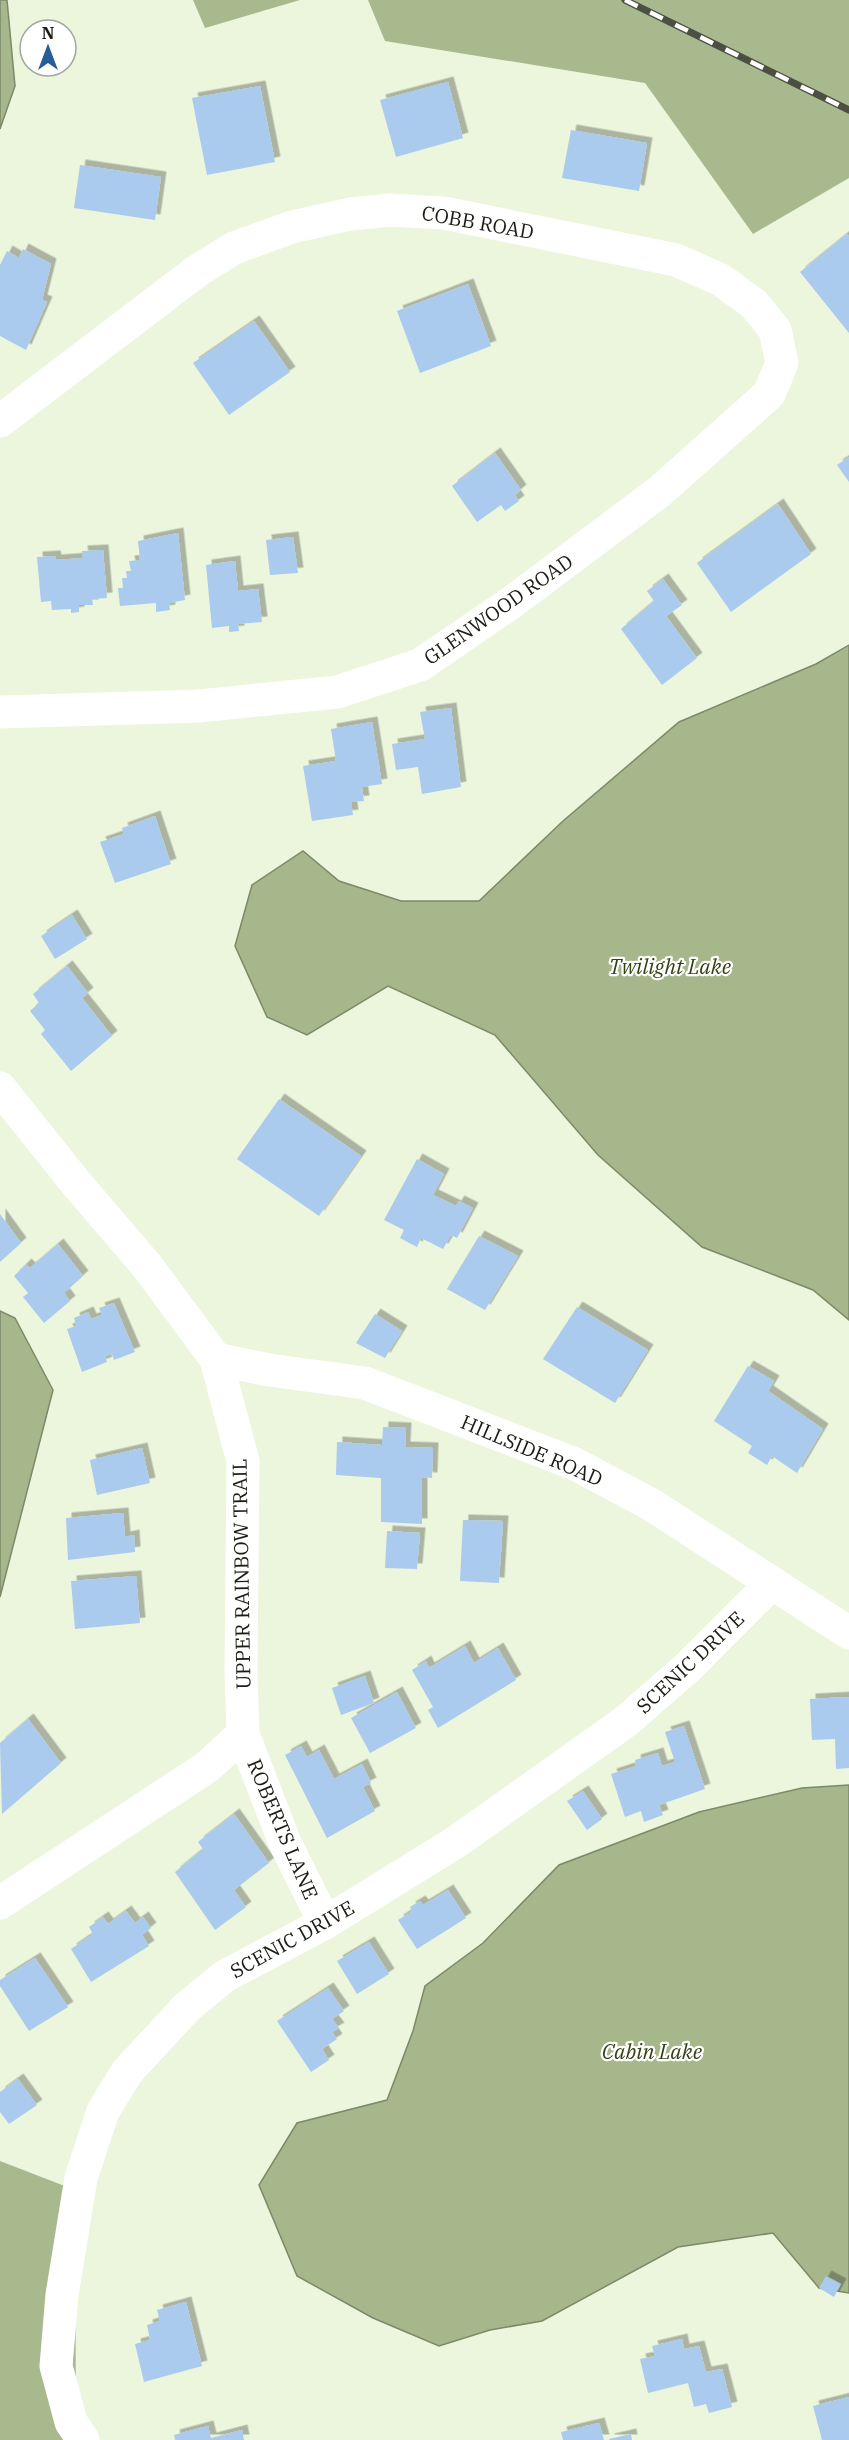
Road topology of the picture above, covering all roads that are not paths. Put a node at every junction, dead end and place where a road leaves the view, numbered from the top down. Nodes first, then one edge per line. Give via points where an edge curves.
1 (781, 366) joint
2 (0, 421) edge
3 (0, 712) edge
4 (0, 1088) edge
5 (216, 1359) junction
6 (772, 1584) junction
7 (849, 1633) edge
8 (243, 1734) junction
9 (0, 1903) edge
10 (325, 1923) junction
11 (83, 2440) edge

1 - 2 street, COBB ROAD via 775,330 754,304 721,280 676,260 444,213 390,210 292,227 234,248 197,271
1 - 3 street, GLENWOOD ROAD via 769,394 658,492 508,605 420,665 337,692 200,706
4 - 5 street, UPPER RAINBOW TRAIL via 147,1266
5 - 6 street, HILLSIDE ROAD via 365,1383 575,1464 652,1505
5 - 8 street, UPPER RAINBOW TRAIL via 243,1461
6 - 7 street, HILLSIDE ROAD
6 - 10 street, SCENIC DRIVE via 687,1668 625,1722 456,1842
8 - 9 street via 207,1767
8 - 10 street, ROBERTS LANE via 285,1843
10 - 11 street, SCENIC DRIVE via 225,1976 187,2007 128,2072 103,2111 81,2178 71,2228 56,2366 71,2422

